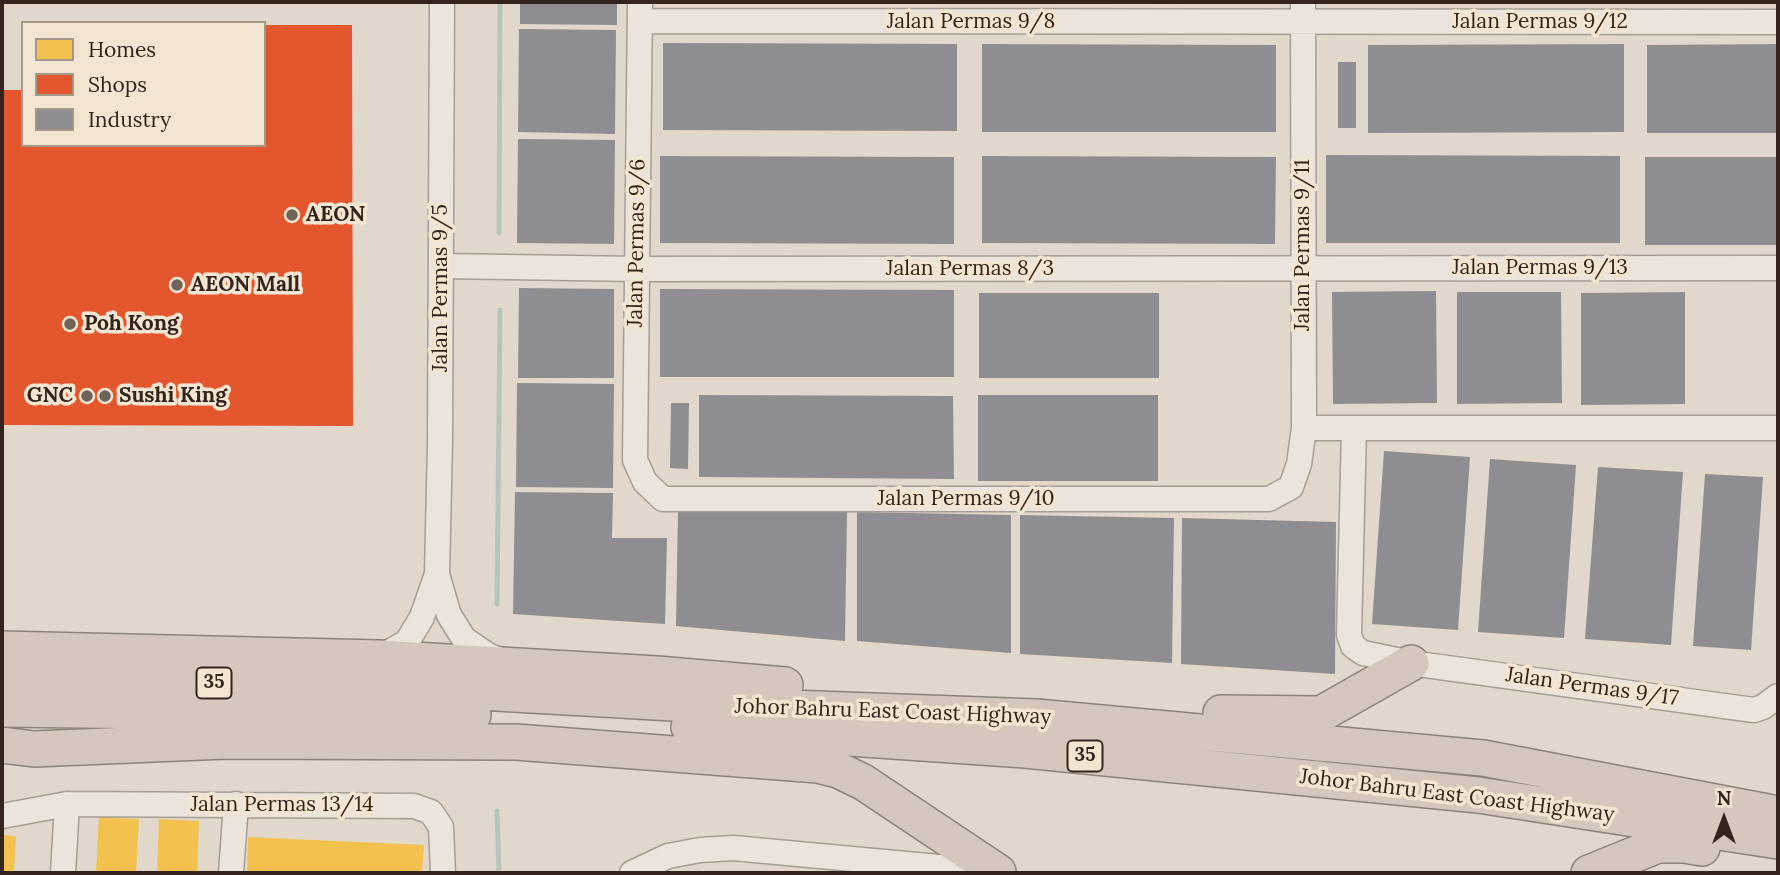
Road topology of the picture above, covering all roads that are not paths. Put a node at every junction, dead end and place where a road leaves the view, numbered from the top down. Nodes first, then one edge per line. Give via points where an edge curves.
1 (442, 2) edge
2 (640, 12) edge
3 (1303, 12) edge
4 (1778, 22) edge
5 (441, 266) junction
6 (1302, 268) junction
7 (1778, 268) edge
8 (638, 270) junction
9 (1304, 428) junction
10 (1354, 428) junction
11 (1778, 428) edge
12 (645, 482) joint
13 (1291, 487) joint
14 (437, 574) junction
15 (2, 649) edge
16 (379, 658) junction
17 (1411, 663) junction
18 (521, 667) junction
19 (2, 677) edge
20 (1775, 699) edge
21 (2, 709) edge
22 (388, 712) junction
23 (1209, 713) junction
24 (2, 743) edge
25 (1483, 758) junction
26 (66, 803) junction
27 (236, 803) junction
28 (1778, 814) edge
29 (2, 816) edge
30 (1778, 841) edge
31 (1778, 862) edge
32 (998, 872) edge
33 (63, 873) edge
34 (231, 873) edge
35 (443, 873) edge
36 (632, 873) edge
37 (1007, 873) edge
38 (1589, 873) edge

1 - 5 street, Jalan Permas 9/5
2 - 3 street, Jalan Permas 9/8
2 - 8 street, Jalan Permas 9/6
3 - 4 street, Jalan Permas 9/12
3 - 6 street, Jalan Permas 9/11
5 - 8 street, Jalan Permas 8/3
5 - 14 street, Jalan Permas 9/5
6 - 7 street, Jalan Permas 9/13
6 - 8 street, Jalan Permas 8/3
6 - 9 street, Jalan Permas 9/11
8 - 12 street, Jalan Permas 9/6 via 635,460
9 - 10 street
9 - 13 street, Jalan Permas 9/11
10 - 11 street
10 - 17 street, Jalan Permas 9/17 via 1349,635 1353,646 1363,653
12 - 13 street, Jalan Permas 9/10 via 663,499 1269,499
14 - 16 street, Jalan Permas 9/5 via 422,617 407,642
14 - 18 street, Jalan Permas 9/5 via 449,615 464,639 489,656
15 - 16 highway
16 - 18 highway
17 - 20 street, Jalan Permas 9/17 via 1754,710
17 - 23 highway via 1321,714
18 - 23 highway
19 - 25 highway, Johor Bahru East Coast Highway / 35 via 426,689 1035,717
21 - 22 highway, Johor Bahru East Coast Highway / 35
22 - 24 highway
22 - 30 highway, Johor Bahru East Coast Highway / 35 via 554,717 1025,750 1478,795
23 - 25 highway via 1281,729
24 - 32 highway via 34,749 225,741 516,742 818,765 863,782
25 - 28 highway, Johor Bahru East Coast Highway / 35
26 - 27 street, Jalan Permas 13/14
26 - 29 street, Jalan Permas 13/14
26 - 33 street
27 - 34 street
27 - 35 street, Jalan Permas 13/14 via 414,806 431,812 441,827
31 - 38 highway via 1684,845 1658,845
32 - 36 street via 733,848 668,856
32 - 37 street

